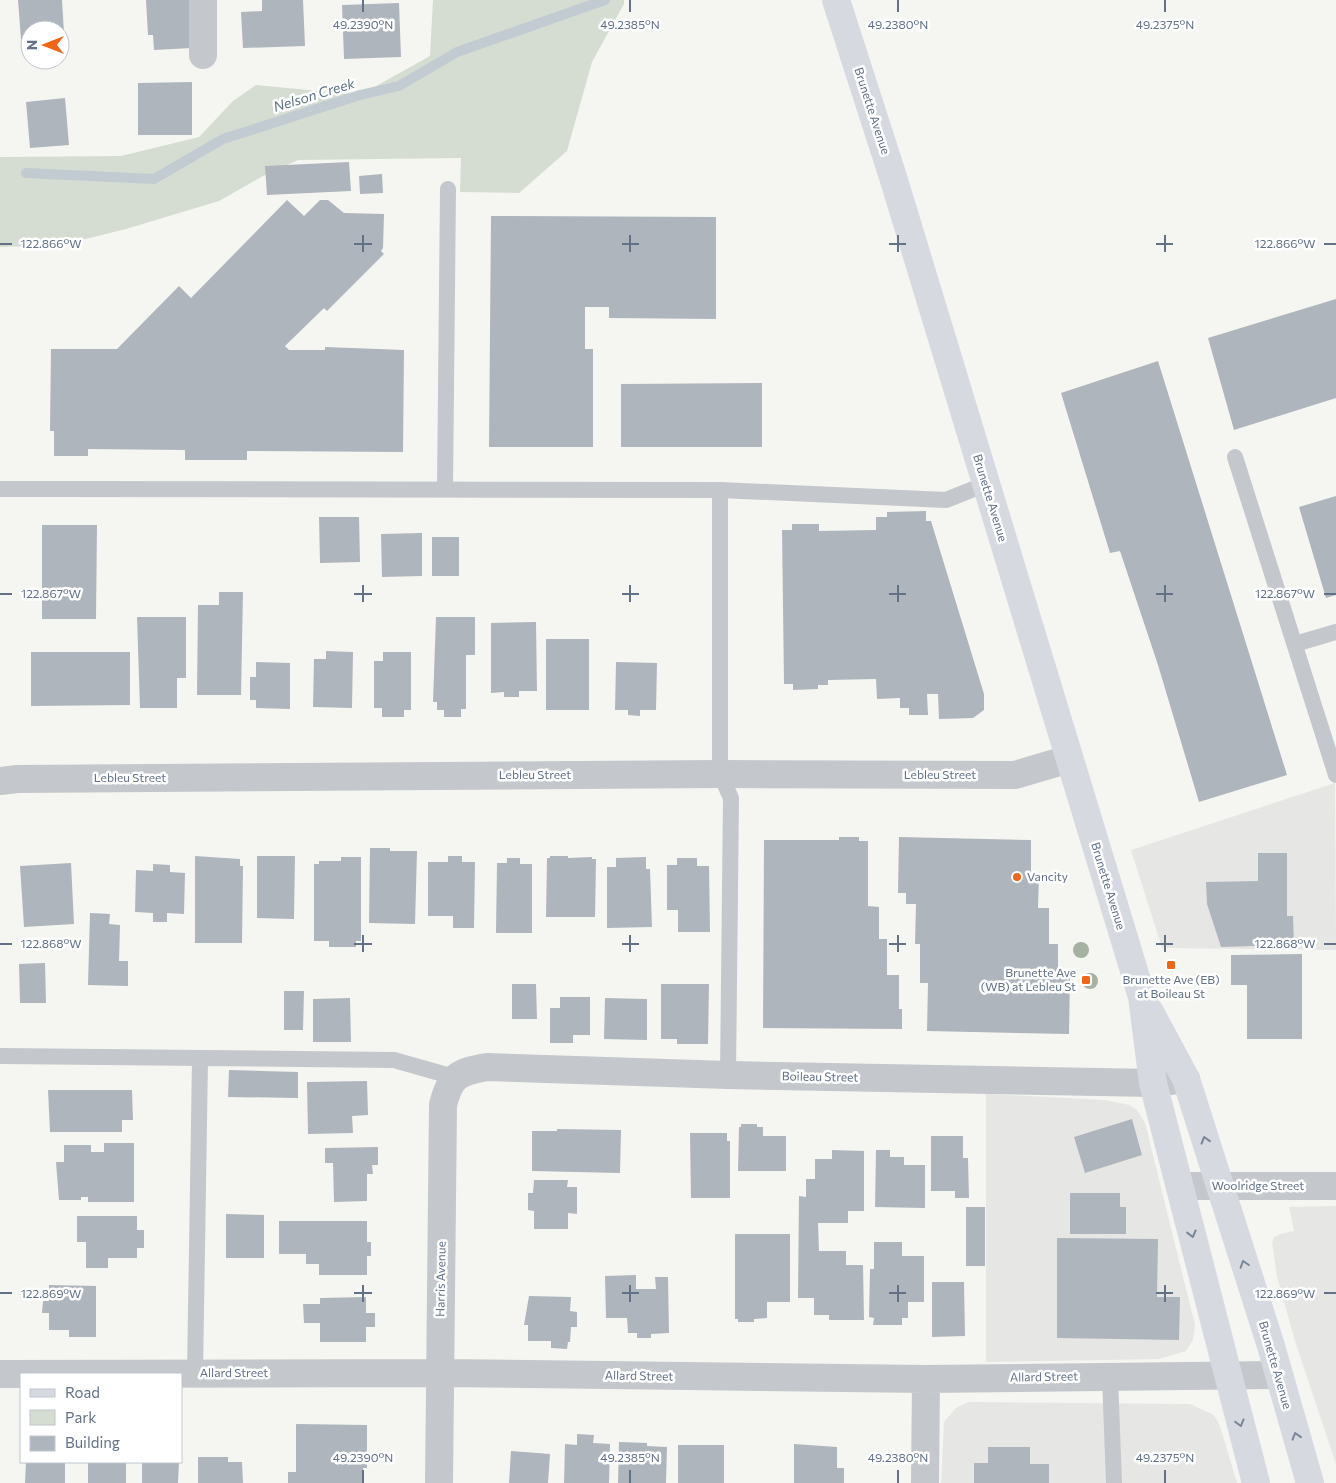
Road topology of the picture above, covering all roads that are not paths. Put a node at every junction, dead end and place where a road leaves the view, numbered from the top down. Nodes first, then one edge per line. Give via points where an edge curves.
1 (203, 0) edge
2 (836, 0) edge
3 (203, 55) dead end
4 (448, 189) dead end
5 (1235, 457) dead end
6 (986, 484) junction
7 (0, 489) edge
8 (445, 489) junction
9 (720, 490) junction
10 (1336, 632) edge
11 (1295, 644) junction
12 (1331, 734) edge
13 (1068, 759) junction
14 (720, 774) junction
15 (1336, 775) edge
16 (0, 781) edge
17 (1142, 997) junction
18 (0, 1056) edge
19 (200, 1060) junction
20 (728, 1076) junction
21 (454, 1077) junction
22 (1186, 1079) junction
23 (1153, 1084) junction
24 (1180, 1186) junction
25 (1219, 1186) junction
26 (1336, 1186) edge
27 (182, 1373) edge
28 (195, 1373) junction
29 (441, 1373) junction
30 (0, 1374) edge
31 (20, 1374) edge
32 (1278, 1375) junction
33 (1227, 1376) junction
34 (1110, 1377) junction
35 (926, 1379) junction
36 (439, 1483) edge
37 (925, 1483) edge
38 (1114, 1483) edge
39 (1256, 1483) edge
40 (1310, 1483) edge

1 - 3 street
2 - 6 main road, Brunette Avenue
4 - 8 lane
5 - 11 lane
6 - 9 lane via 946,500
6 - 13 main road, Brunette Avenue
7 - 8 lane
8 - 9 lane
9 - 14 lane
10 - 11 lane
11 - 12 lane
12 - 15 lane
13 - 14 street, Lebleu Street via 1014,775
13 - 17 main road, Brunette Avenue
14 - 16 street, Lebleu Street
14 - 20 lane via 731,798
17 - 22 main road, Brunette Avenue
17 - 23 main road, Brunette Avenue
18 - 19 lane
19 - 21 lane via 394,1060
19 - 28 lane
20 - 21 street, Boileau Street via 486,1067
20 - 23 street, Boileau Street
21 - 29 street, Harris Avenue via 443,1105
22 - 23 street, Boileau Street
25 -> 22 main road, Brunette Avenue
23 - 24 main road, Brunette Avenue
24 - 25 street, Woolridge Street
24 -> 33 main road, Brunette Avenue
25 - 26 street, Woolridge Street
32 -> 25 main road, Brunette Avenue
27 - 28 street, Allard Street
28 - 29 street, Allard Street
29 - 35 street, Allard Street
29 - 36 street, Harris Avenue
30 - 31 street, Allard Street
32 - 33 street, Allard Street
40 -> 32 main road, Brunette Avenue
33 - 34 street, Allard Street
33 -> 39 main road, Brunette Avenue
34 - 35 street, Allard Street
34 - 38 lane
35 - 37 street

